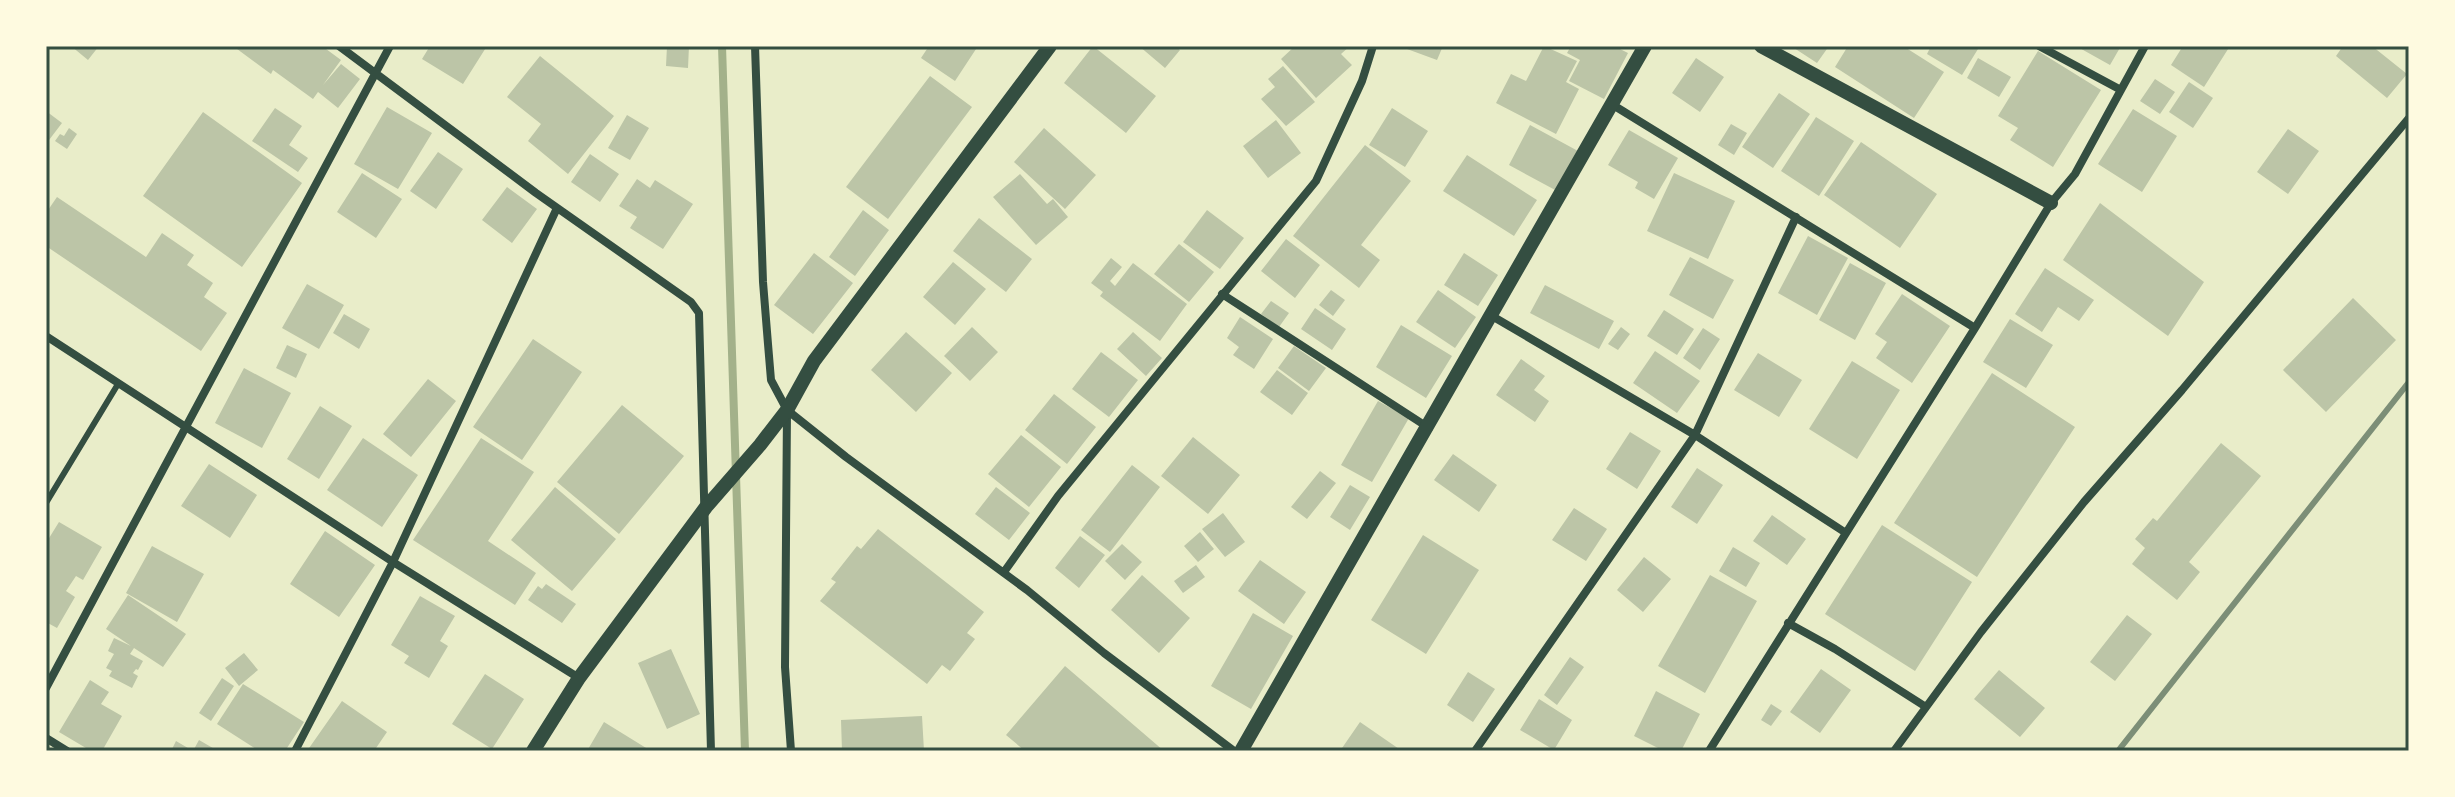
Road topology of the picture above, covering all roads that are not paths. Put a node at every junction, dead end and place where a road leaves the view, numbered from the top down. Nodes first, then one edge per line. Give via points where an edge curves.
1 (339, 46) edge
2 (390, 46) edge
3 (755, 46) edge
4 (1050, 46) edge
5 (1373, 46) edge
6 (1645, 46) edge
7 (1761, 46) edge
8 (2039, 46) edge
9 (2145, 46) edge
10 (375, 73) junction
11 (2121, 90) junction
12 (1613, 105) junction
13 (2409, 118) edge
14 (2051, 203) junction
15 (557, 208) junction
16 (1796, 217) junction
17 (1222, 294) junction
18 (1492, 316) junction
19 (1975, 328) junction
20 (46, 336) edge
21 (118, 384) junction
22 (787, 410) junction
23 (185, 427) junction
24 (1429, 428) junction
25 (1695, 435) junction
26 (46, 503) edge
27 (706, 507) junction
28 (1846, 533) junction
29 (393, 562) junction
30 (1004, 572) junction
31 (1788, 623) junction
32 (579, 678) junction
33 (46, 688) edge
34 (1926, 707) junction
35 (46, 738) edge
36 (67, 751) edge
37 (295, 751) edge
38 (533, 751) edge
39 (711, 751) edge
40 (791, 751) edge
41 (1234, 751) edge
42 (1241, 751) edge
43 (1475, 751) edge
44 (1709, 751) edge
45 (1894, 751) edge

1 - 10 street
2 - 10 street
3 - 22 street via 771,380
4 - 22 street via 814,361
5 - 17 street via 1316,181
6 - 12 street
7 - 14 street
8 - 11 street
9 - 11 street
10 - 15 street
10 - 23 street
11 - 14 street via 2075,174
12 - 16 street
12 - 18 street
13 - 34 street via 2084,502
14 - 19 street
15 - 27 street via 691,302 699,313
15 - 29 street
16 - 19 street
16 - 25 street
17 - 24 street
17 - 30 street via 1058,496
18 - 24 street
18 - 25 street
19 - 28 street
20 - 21 street
21 - 23 street
21 - 26 lane
22 - 27 street
22 - 30 street
22 - 40 street via 785,667
23 - 29 street
23 - 33 street
24 - 42 street
25 - 28 street
25 - 43 street
27 - 32 street
27 - 39 street
28 - 31 street
29 - 32 street
29 - 37 street
30 - 41 street
31 - 34 street
31 - 44 street
32 - 38 street
34 - 45 street
35 - 36 street

